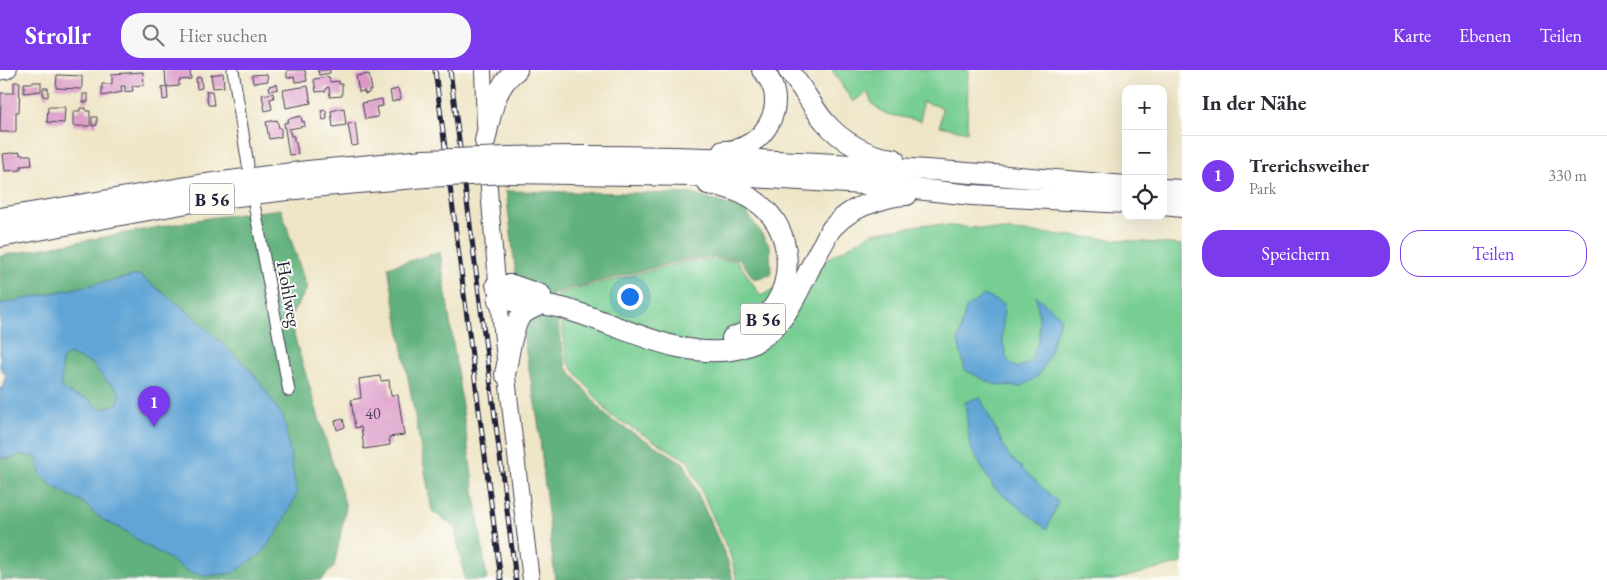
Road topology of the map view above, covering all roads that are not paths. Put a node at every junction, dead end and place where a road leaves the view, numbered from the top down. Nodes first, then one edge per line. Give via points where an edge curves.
1 (11, 70) edge
2 (233, 70) edge
3 (483, 70) edge
4 (517, 70) edge
5 (762, 70) edge
6 (788, 70) edge
7 (0, 74) edge
8 (485, 141) junction
9 (669, 158) junction
10 (248, 165) dead end
11 (509, 165) junction
12 (425, 169) junction
13 (965, 172) junction
14 (657, 175) junction
15 (1122, 186) edge
16 (1167, 189) edge
17 (1182, 190) edge
18 (972, 195) junction
19 (1122, 203) edge
20 (254, 204) dead end
21 (1167, 205) edge
22 (1182, 207) edge
23 (0, 218) edge
24 (0, 237) edge
25 (497, 292) junction
26 (542, 304) junction
27 (505, 374) junction
28 (289, 391) dead end
29 (531, 580) edge

1 - 7 street
2 - 10 street
3 - 8 main road
4 - 8 highway via 502,85 495,100
5 - 9 highway via 772,88 775,103 766,131 756,141 730,152 693,151
6 - 13 highway via 825,122 861,150 886,158 938,164
8 - 25 main road
9 - 11 highway, B 56 via 587,155
9 - 13 highway, B 56
11 - 12 highway, B 56, bridge
11 - 14 highway, B 56
12 - 23 highway, B 56 via 308,171 199,185
12 - 24 highway, B 56 via 204,200
13 - 15 highway, B 56
14 - 18 highway, B 56 via 751,176
14 - 25 highway, B 56 via 726,186 768,211 782,234 787,255 786,275 780,294 761,321 745,333 724,341 691,342 656,334 512,285
16 - 17 highway
18 - 19 highway, B 56
18 - 26 highway via 945,198 896,195 859,206 832,228 782,320 765,336 743,347 698,351
20 - 28 street, Hohlweg
21 - 22 highway
25 - 26 highway
25 - 27 main road
26 - 27 highway via 521,316 513,334
27 - 29 main road

